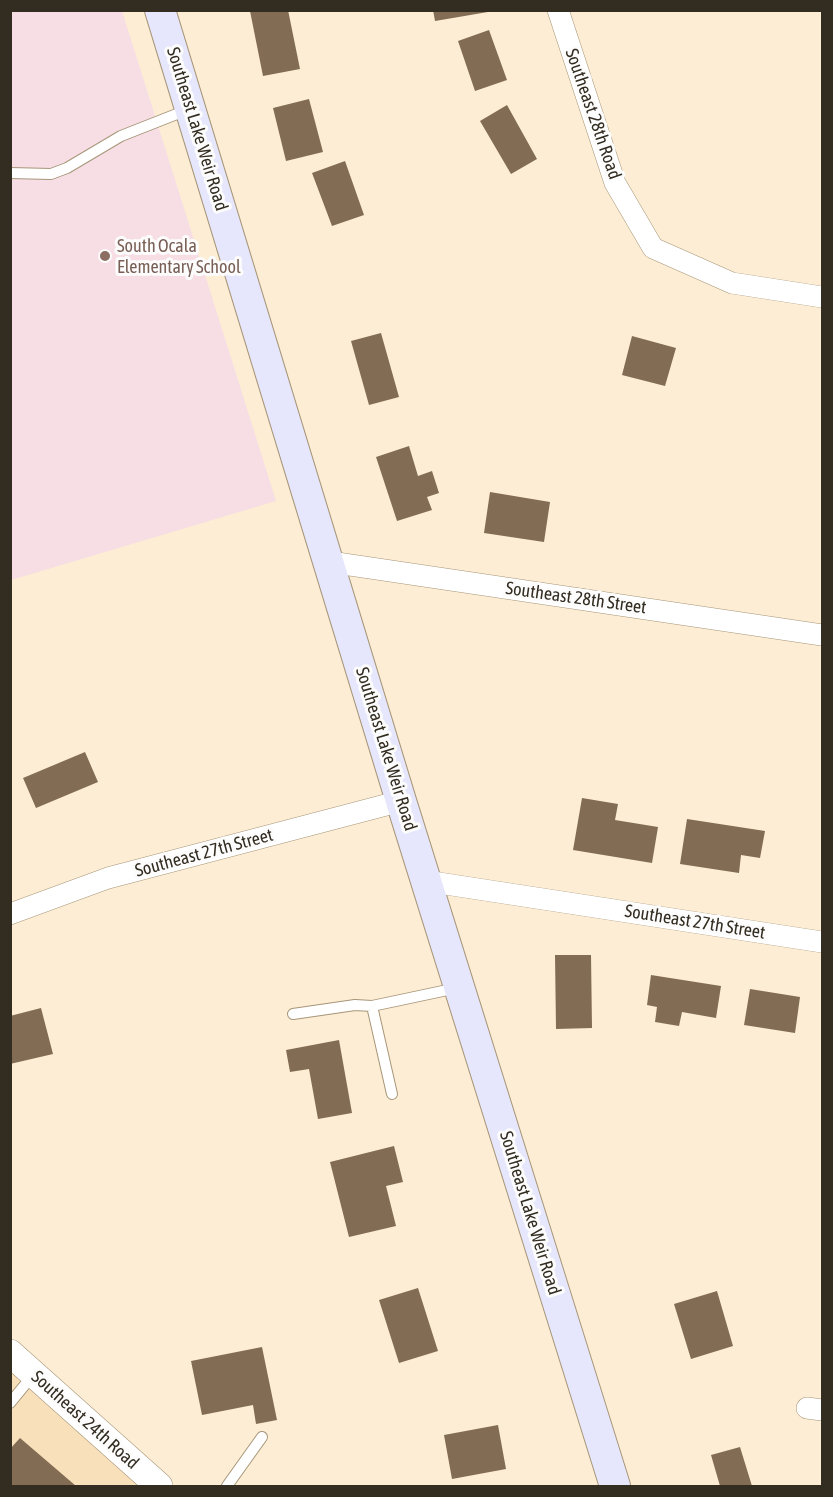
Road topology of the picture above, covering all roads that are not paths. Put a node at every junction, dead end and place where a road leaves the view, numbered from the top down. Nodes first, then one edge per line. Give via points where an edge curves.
1 (160, 10) edge
2 (558, 10) edge
3 (190, 109) junction
4 (10, 172) edge
5 (822, 297) edge
6 (330, 562) junction
7 (822, 635) edge
8 (401, 801) junction
9 (426, 881) junction
10 (10, 914) edge
11 (822, 942) edge
12 (459, 987) junction
13 (372, 1006) junction
14 (292, 1014) dead end
15 (392, 1094) dead end
16 (10, 1353) edge
17 (34, 1374) junction
18 (10, 1403) edge
19 (262, 1437) dead end
20 (159, 1486) edge
21 (227, 1486) edge
22 (615, 1486) edge

1 - 3 main road, Southeast Lake Weir Road
2 - 5 street, Southeast 28th Road via 615,183 653,248 732,283
3 - 4 lane via 121,136 51,174
3 - 6 main road, Southeast Lake Weir Road
6 - 7 street, Southeast 28th Street
6 - 8 main road, Southeast Lake Weir Road
8 - 9 main road, Southeast Lake Weir Road
8 - 10 street, Southeast 27th Street via 108,878
9 - 11 street, Southeast 27th Street
9 - 12 main road, Southeast Lake Weir Road
12 - 13 lane
12 - 22 main road, Southeast Lake Weir Road
13 - 14 lane
13 - 15 lane
16 - 17 street, Southeast 24th Road
17 - 18 lane
17 - 20 street, Southeast 24th Road
19 - 21 lane

